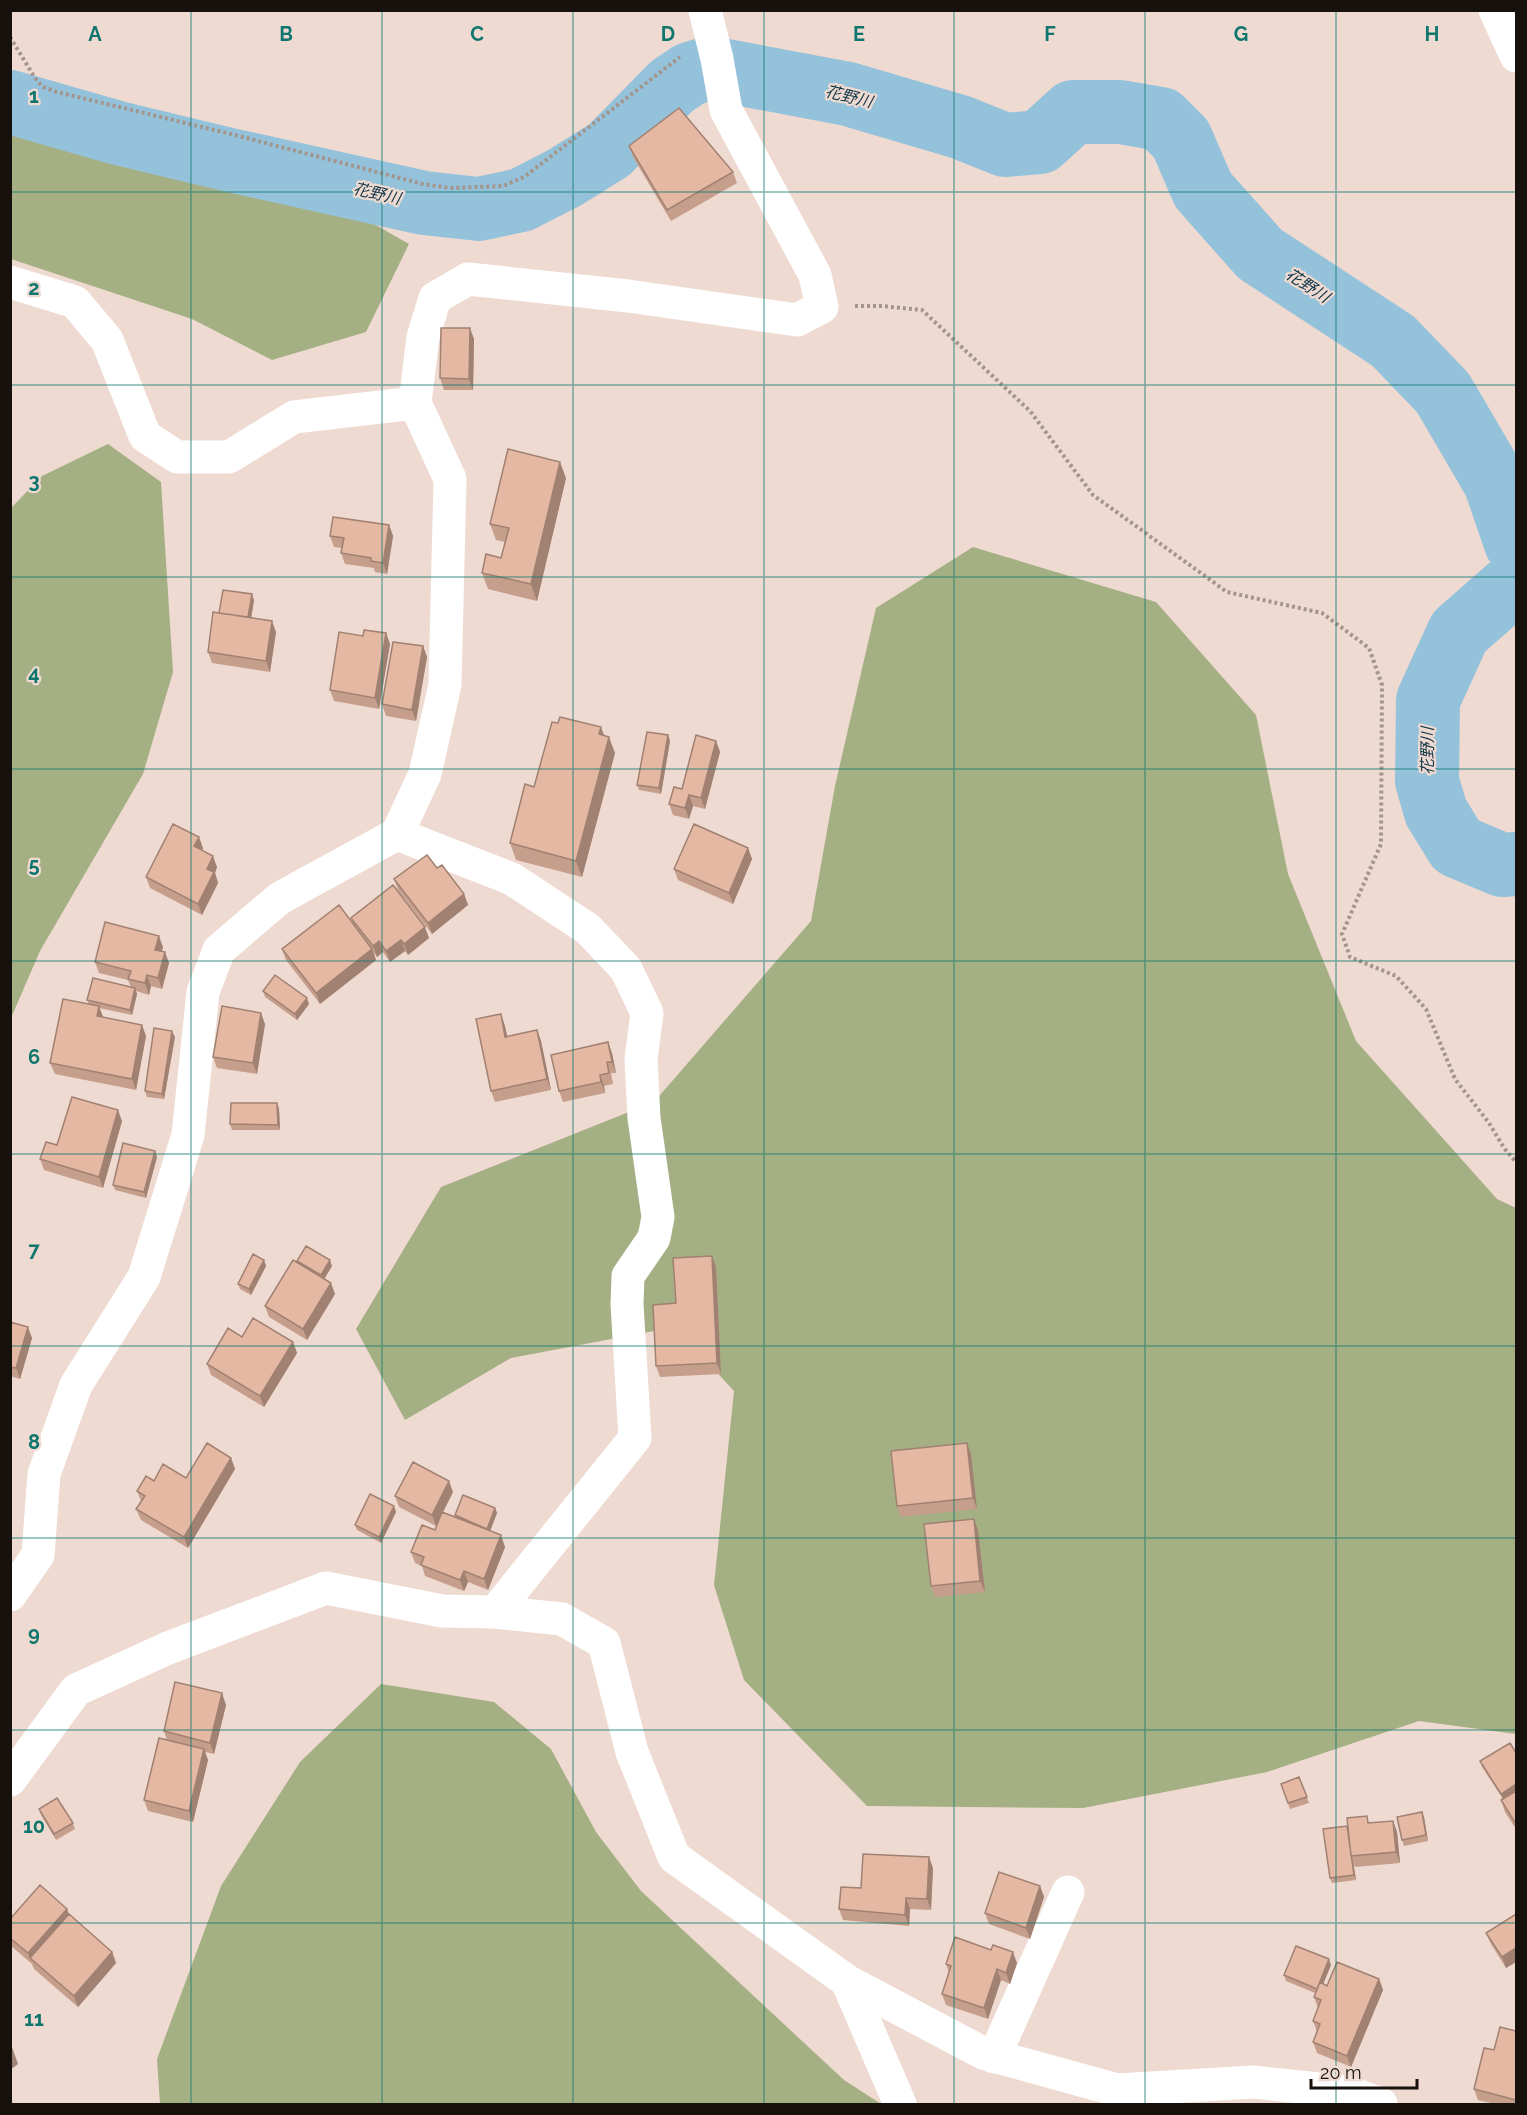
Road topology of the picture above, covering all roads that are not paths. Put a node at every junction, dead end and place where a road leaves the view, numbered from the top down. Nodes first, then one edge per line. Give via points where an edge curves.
1 (1495, 10) edge
2 (712, 36) edge
3 (1516, 56) edge
4 (10, 282) edge
5 (415, 403) junction
6 (397, 834) junction
7 (10, 1595) edge
8 (495, 1612) junction
9 (10, 1780) edge
10 (1068, 1892) dead end
11 (847, 1981) junction
12 (994, 2057) junction
13 (1188, 2095) edge
14 (900, 2104) edge
15 (1381, 2104) edge

1 - 3 street
2 - 5 street via 726,110 815,275 822,307 797,320 468,279 435,298 423,338
4 - 5 street via 75,302 107,340 145,436 177,457 229,457 294,417
5 - 6 street via 450,478 445,685 425,774
6 - 7 street via 280,898 219,950 203,992 188,1136 144,1277 76,1385 44,1474 38,1554
6 - 8 street via 512,879 588,929 626,969 647,1012 641,1059 644,1118 658,1217 654,1238 628,1276 635,1438
8 - 9 street via 442,1611 326,1588 168,1648 76,1690
8 - 11 street via 562,1619 604,1643 632,1752 674,1857
10 - 12 street
11 - 12 street
11 - 14 street
12 - 13 street via 1117,2090
13 - 15 street via 1253,2082 1348,2092

